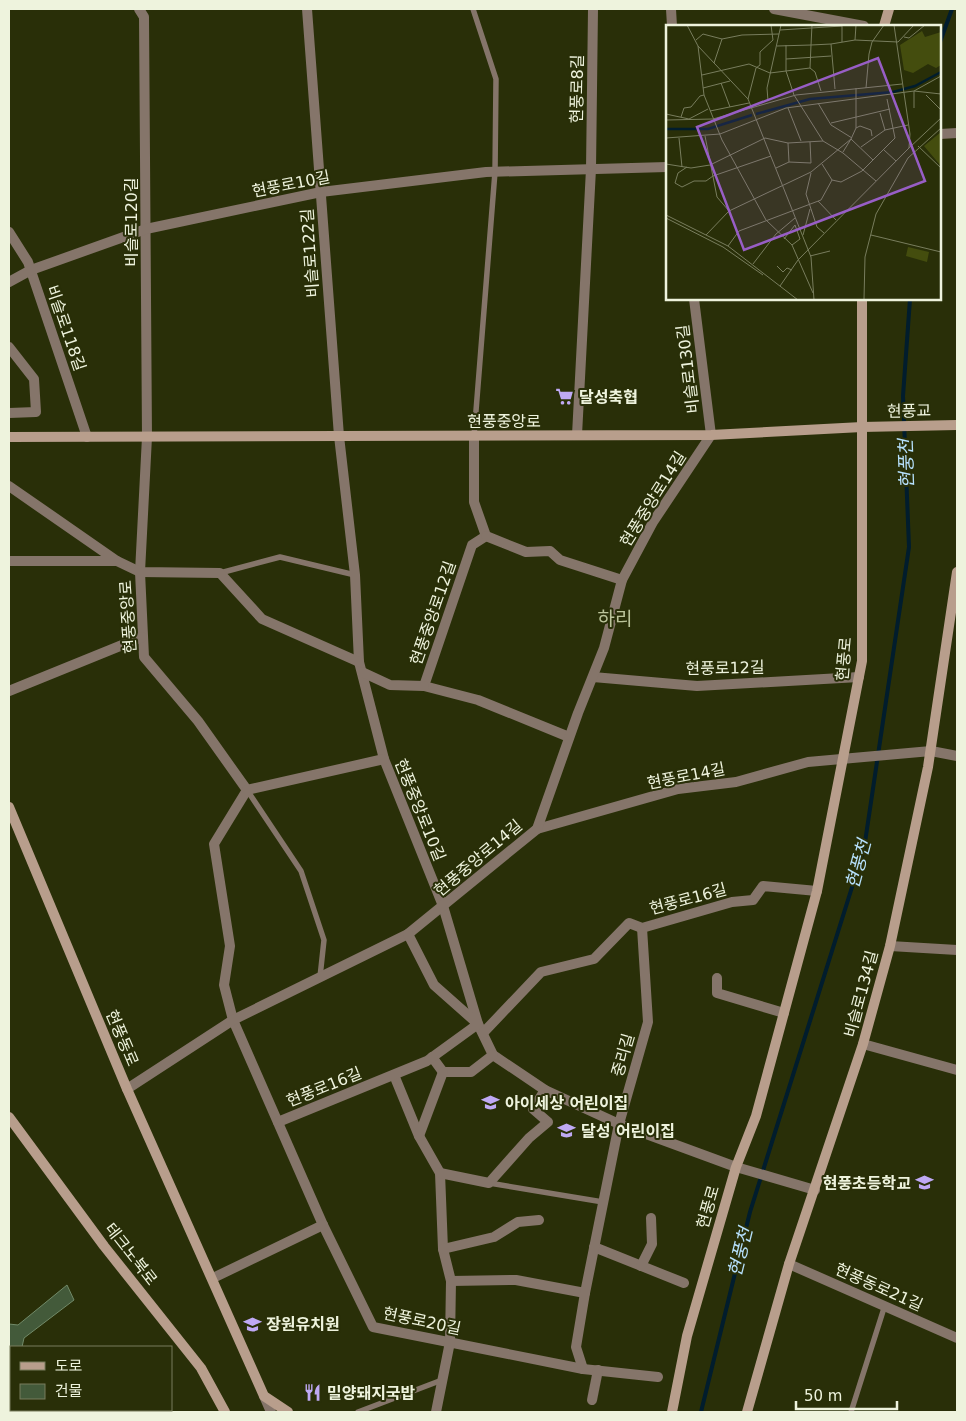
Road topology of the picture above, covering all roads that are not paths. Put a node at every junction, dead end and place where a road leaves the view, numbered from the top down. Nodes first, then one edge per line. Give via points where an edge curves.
1 (139, 9) edge
2 (307, 9) edge
3 (473, 9) edge
4 (593, 9) edge
5 (671, 9) edge
6 (774, 9) edge
7 (889, 9) edge
8 (672, 25) edge
9 (859, 25) edge
10 (884, 25) edge
11 (957, 133) edge
12 (941, 134) edge
13 (666, 166) edge
14 (591, 169) junction
15 (495, 172) junction
16 (321, 192) junction
17 (146, 229) junction
18 (9, 232) edge
19 (31, 270) junction
20 (9, 282) edge
21 (694, 300) edge
22 (862, 300) edge
23 (9, 347) edge
24 (9, 413) edge
25 (957, 425) edge
26 (862, 427) junction
27 (578, 435) junction
28 (711, 435) junction
29 (147, 436) junction
30 (339, 436) junction
31 (474, 436) junction
32 (9, 437) edge
33 (87, 437) junction
34 (9, 486) edge
35 (486, 536) junction
36 (9, 561) edge
37 (117, 561) junction
38 (140, 572) junction
39 (220, 572) junction
40 (957, 572) edge
41 (355, 575) junction
42 (622, 580) junction
43 (142, 638) junction
44 (361, 667) junction
45 (592, 677) junction
46 (859, 677) junction
47 (424, 686) junction
48 (9, 691) edge
49 (569, 737) junction
50 (931, 751) junction
51 (957, 756) edge
52 (843, 758) junction
53 (384, 759) junction
54 (247, 790) junction
55 (9, 807) edge
56 (537, 829) junction
57 (818, 891) junction
58 (443, 906) junction
59 (642, 928) junction
60 (408, 934) junction
61 (890, 946) junction
62 (957, 950) edge
63 (320, 977) junction
64 (717, 978) dead end
65 (784, 1013) junction
66 (233, 1020) junction
67 (480, 1029) junction
68 (863, 1044) junction
69 (493, 1055) junction
70 (432, 1057) junction
71 (957, 1070) edge
72 (442, 1072) junction
73 (394, 1075) junction
74 (127, 1089) junction
75 (545, 1090) junction
76 (9, 1117) edge
77 (278, 1122) junction
78 (619, 1124) junction
79 (419, 1136) junction
80 (736, 1166) junction
81 (440, 1174) junction
82 (489, 1183) junction
83 (816, 1190) junction
84 (603, 1202) junction
85 (651, 1218) dead end
86 (539, 1220) dead end
87 (323, 1225) junction
88 (594, 1247) junction
89 (443, 1249) junction
90 (789, 1264) junction
91 (641, 1266) junction
92 (213, 1278) junction
93 (450, 1281) junction
94 (684, 1283) dead end
95 (585, 1293) junction
96 (885, 1305) junction
97 (957, 1338) edge
98 (450, 1342) junction
99 (583, 1369) junction
100 (598, 1370) junction
101 (658, 1377) dead end
102 (442, 1380) junction
103 (264, 1396) junction
104 (592, 1400) dead end
105 (224, 1412) edge
106 (271, 1412) edge
107 (288, 1412) edge
108 (358, 1412) edge
109 (436, 1412) edge
110 (672, 1412) edge
111 (747, 1412) edge
112 (851, 1412) edge

1 - 17 street, 비슬로120길 via 144,17
2 - 16 street, 비슬로122길
3 - 15 lane via 496,79
4 - 14 street, 현풍로8길
5 - 8 street
6 - 9 street
7 - 10 street
11 - 12 street
13 - 14 street, 현풍로10길
14 - 15 street, 현풍로10길
14 - 27 street
15 - 16 street, 현풍로10길
15 - 31 lane
16 - 17 street, 현풍로10길
16 - 30 street, 비슬로122길
17 - 19 street, 현풍로10길
17 - 29 street, 비슬로120길
18 - 19 street, 비슬로118길
19 - 20 street, 현풍로10길
19 - 33 street, 비슬로118길
21 - 28 street, 비슬로130길
22 - 26 street, 현풍로
23 - 24 street via 34,379 36,398 36,412
25 - 26 street, 현풍교
26 - 28 street, 현풍중앙로
26 - 46 street, 현풍로 via 862,660
27 - 28 street, 현풍중앙로
27 - 31 street, 현풍중앙로
28 - 42 street, 현풍중앙로14길 via 653,522
29 - 30 street, 현풍중앙로
29 - 33 street, 현풍중앙로
29 - 38 street, 현풍중앙로
30 - 31 street, 현풍중앙로
30 - 41 street, 현풍중앙로10길
31 - 35 street via 474,502
32 - 33 street, 현풍중앙로
34 - 37 street
35 - 42 street via 526,552 550,551 560,560
35 - 47 street, 현풍중앙로12길 via 472,544
36 - 37 street
37 - 38 street
38 - 39 street
38 - 43 street, 현풍중앙로
39 - 41 lane via 280,557
39 - 44 street via 262,619
40 - 50 street, 비슬로134길
41 - 44 street, 현풍중앙로10길
42 - 45 street, 현풍중앙로14길 via 604,648
43 - 48 street
43 - 54 street, 현풍중앙로 via 144,657 198,721
44 - 47 street via 390,686
44 - 53 street, 현풍중앙로10길
45 - 46 street, 현풍로12길 via 697,686
45 - 49 street, 현풍중앙로14길
46 - 52 street, 현풍로
47 - 49 street, 현풍중앙로12길 via 478,700
49 - 56 street, 현풍중앙로14길
50 - 51 street, 현풍로14길
50 - 52 street, 현풍로14길
50 - 61 street, 비슬로134길
52 - 56 street, 현풍로14길 via 808,762 736,782 678,789
52 - 57 street, 현풍로
53 - 54 street
53 - 58 street, 현풍중앙로10길
54 - 63 lane via 301,871 324,940
54 - 66 street via 214,844 230,946 224,985
55 - 74 street, 현풍동로
56 - 58 street, 현풍중앙로14길
57 - 59 street, 현풍로16길 via 763,886 753,900 732,902
57 - 65 street, 현풍로
58 - 60 street, 현풍중앙로14길
58 - 67 street, 현풍중앙로10길
59 - 67 street, 현풍로16길 via 629,922 594,959 541,972
59 - 78 street, 중리길 via 648,1022
60 - 63 street, 현풍중앙로14길
60 - 67 street, 현풍중앙로10길 via 434,985
61 - 62 street
61 - 68 street, 비슬로134길
63 - 66 street, 현풍중앙로14길
64 - 65 street via 717,993
65 - 80 street, 현풍로 via 756,1116
66 - 74 street, 현풍중앙로14길
66 - 77 street, 현풍로16길
67 - 69 street, 현풍중앙로10길
67 - 70 street, 현풍로16길
68 - 71 street
68 - 83 street, 비슬로134길
69 - 72 street via 471,1072
69 - 75 street, 현풍중앙로10길
70 - 72 street
70 - 73 street, 현풍로16길
72 - 79 street
73 - 77 street, 현풍로16길
73 - 79 street
74 - 92 street, 현풍동로
75 - 78 street, 현풍중앙로10길
75 - 82 street via 533,1109 548,1122 529,1138
76 - 105 street, 테크노북로 via 104,1246 201,1368
77 - 87 street, 현풍로20길
78 - 80 street, 현풍중앙로10길
78 - 84 street, 중리길
79 - 81 street
80 - 83 street, 현풍중앙로10길
80 - 110 street, 현풍로 via 687,1336
81 - 82 street
81 - 89 street
82 - 84 lane
83 - 90 street, 비슬로134길
84 - 88 street, 중리길
85 - 91 street via 652,1244
86 - 89 street via 518,1222 494,1237
87 - 92 street
87 - 98 street, 현풍로20길 via 374,1327
88 - 91 street
88 - 95 street, 중리길
89 - 93 street
90 - 96 street, 현풍동로21길
90 - 111 street, 비슬로134길
91 - 94 street
92 - 103 street, 현풍동로
93 - 95 street via 516,1280
93 - 98 street
95 - 99 street, 중리길 via 576,1347
96 - 97 street, 현풍동로21길
96 - 112 lane
98 - 99 street, 현풍로20길
98 - 102 street
99 - 100 street, 현풍로20길
100 - 101 street, 현풍로20길
100 - 104 street
102 - 108 lane
102 - 109 street
103 - 106 street
103 - 107 street

